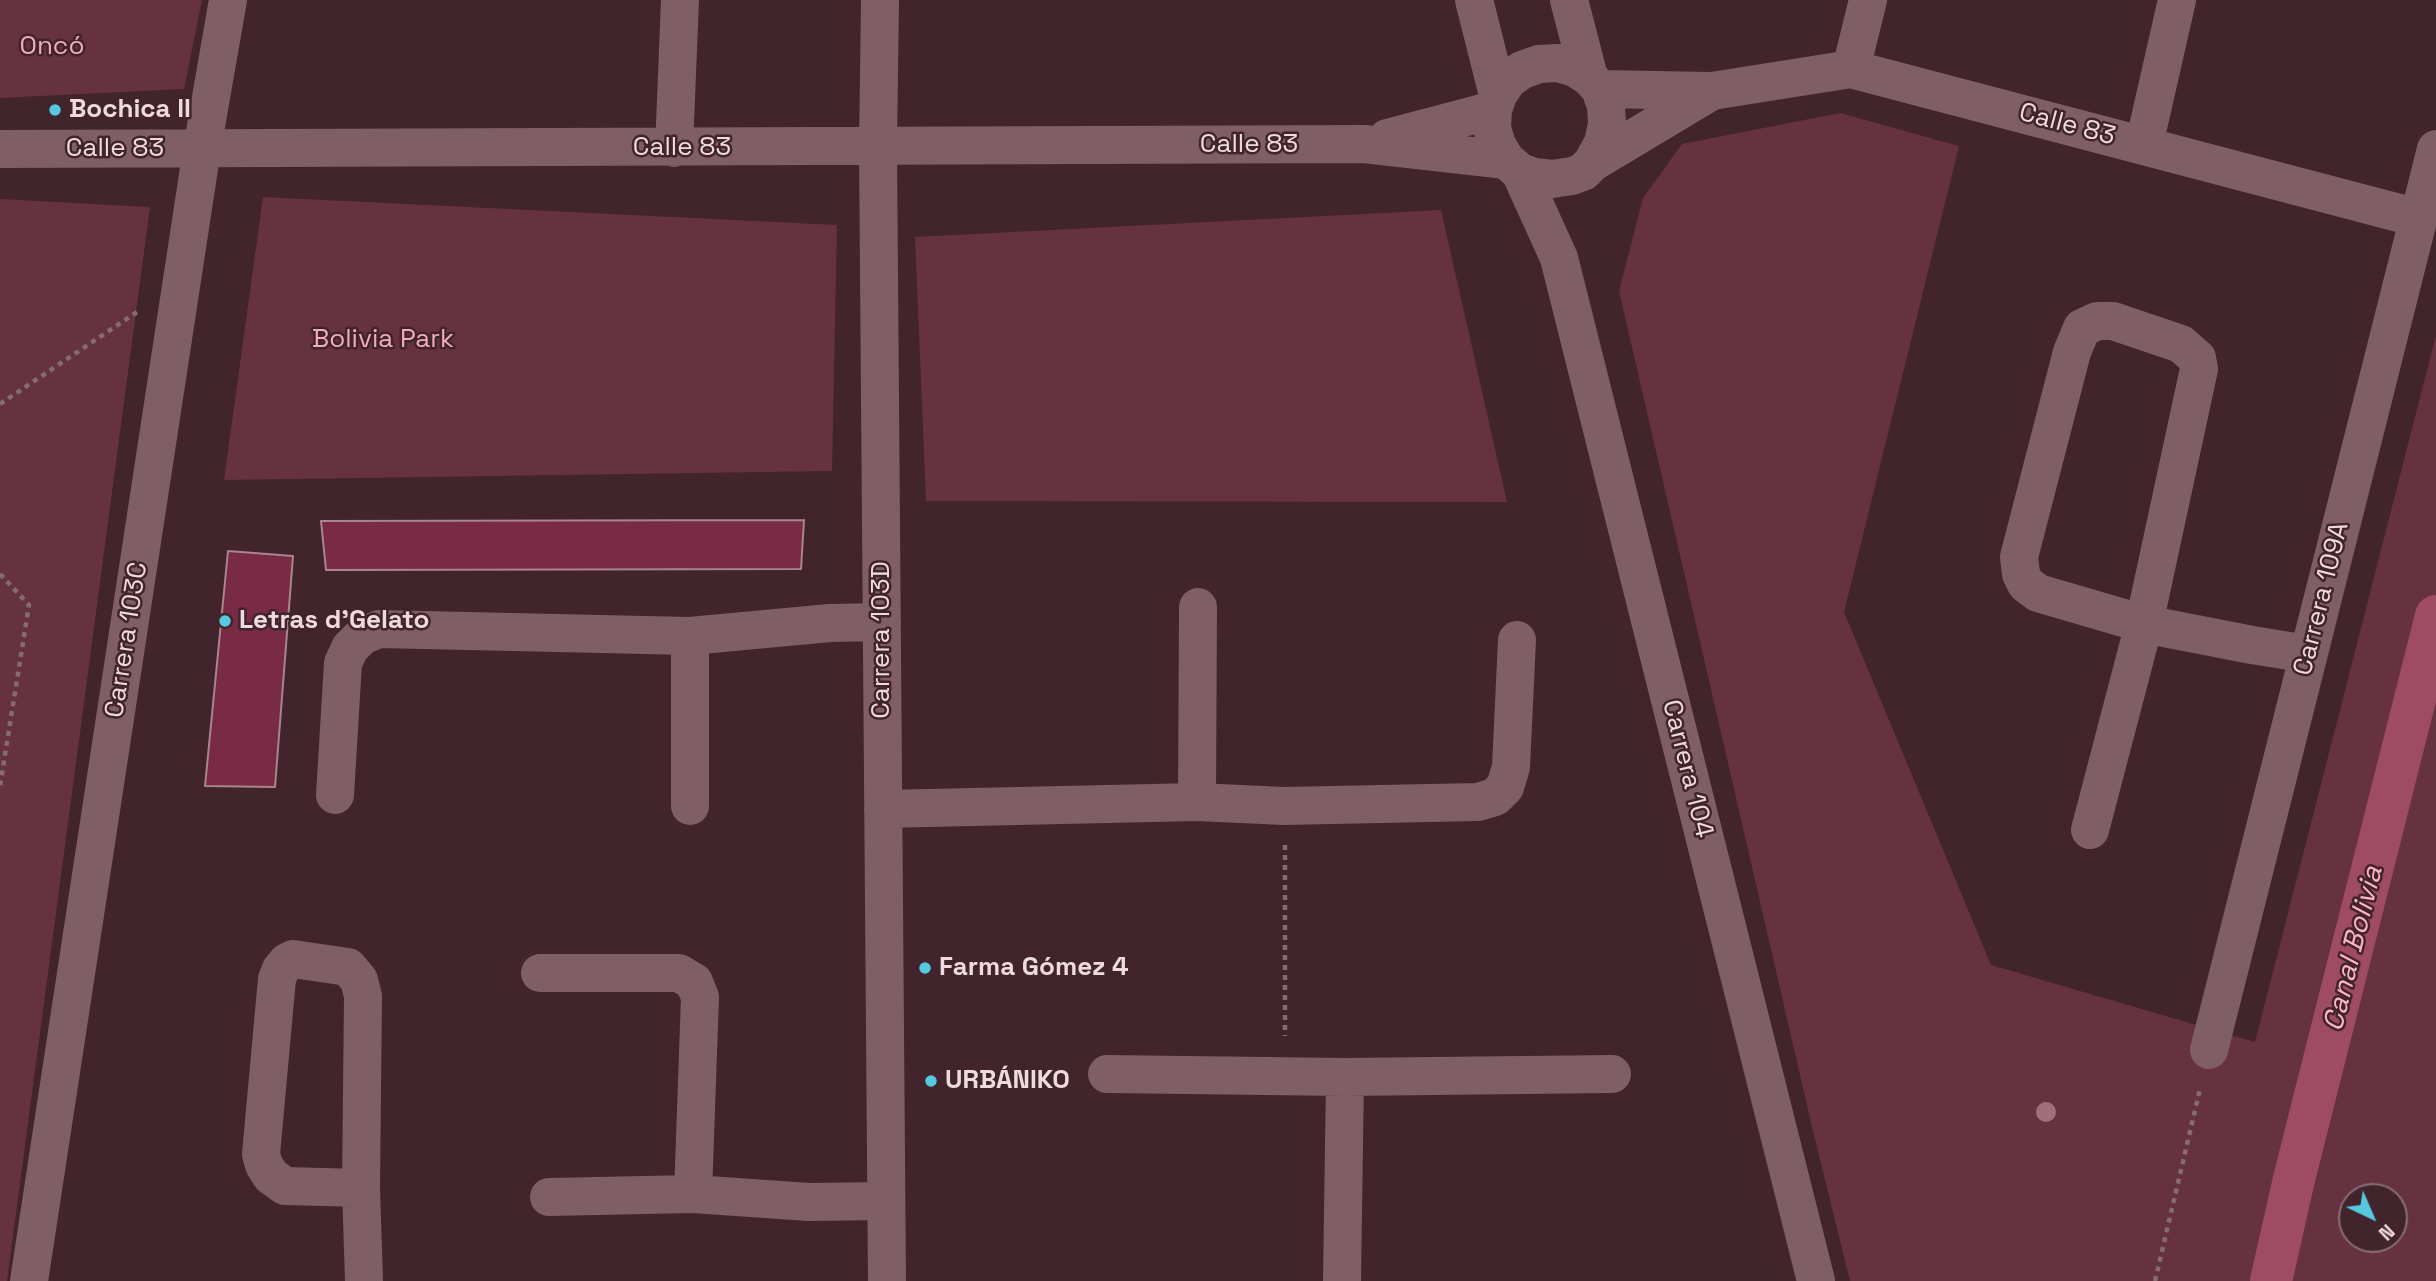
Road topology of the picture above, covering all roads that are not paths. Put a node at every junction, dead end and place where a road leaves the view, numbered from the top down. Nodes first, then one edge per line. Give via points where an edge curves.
1 (228, 0) edge
2 (680, 0) edge
3 (880, 0) edge
4 (1474, 0) edge
5 (1569, 0) edge
6 (1868, 0) edge
7 (2177, 0) edge
8 (1851, 69) junction
9 (1595, 83) junction
10 (1712, 91) junction
11 (1495, 103) junction
12 (1364, 144) junction
13 (2144, 145) junction
14 (878, 147) junction
15 (674, 148) junction
16 (0, 149) edge
17 (202, 149) junction
18 (2436, 149) edge
19 (1513, 166) junction
20 (1582, 170) junction
21 (2418, 218) junction
22 (1559, 258) junction
23 (1198, 607) dead end
24 (882, 622) junction
25 (2144, 624) junction
26 (690, 636) junction
27 (1517, 640) dead end
28 (2308, 654) junction
29 (335, 795) dead end
30 (1197, 802) junction
31 (690, 806) dead end
32 (883, 809) junction
33 (2090, 830) dead end
34 (540, 973) dead end
35 (2209, 1050) road end
36 (1107, 1074) dead end
37 (1612, 1074) dead end
38 (1345, 1077) junction
39 (361, 1188) junction
40 (693, 1194) junction
41 (549, 1197) dead end
42 (886, 1201) junction
43 (29, 1281) edge
44 (364, 1281) edge
45 (887, 1281) edge
46 (1342, 1281) edge
47 (1816, 1281) edge

1 - 17 street, Carrera 103C
2 - 15 street
3 - 14 street, Carrera 103D
4 - 11 street
5 - 9 street, Carrera 104
6 - 8 street
7 - 13 street
8 - 10 street, Calle 83
8 - 13 street, Calle 83
9 - 10 street, Calle 83
9 - 11 street via 1575,68 1539,64 1508,80
9 - 20 street, Carrera 104 via 1606,106 1607,124 1603,143
10 - 20 street, Calle 83
11 - 12 street, Calle 83
11 - 19 street via 1492,128 1497,145
12 - 14 street, Calle 83
12 - 19 street, Calle 83
13 - 21 street, Calle 83
14 - 15 street, Calle 83
14 - 24 street, Carrera 103D
15 - 17 street, Calle 83
16 - 17 street, Calle 83
17 - 43 street, Carrera 103C
18 - 21 street, Carrera 109A
19 - 20 street via 1552,179
19 - 22 street, Carrera 104
20 - 22 street, Carrera 104
21 - 28 street, Carrera 109A
22 - 47 street, Carrera 104
23 - 30 street
24 - 26 street
24 - 32 street, Carrera 103D
25 - 25 street via 2038,593 2021,574 2019,557 2076,339 2082,328 2097,321 2113,321 2181,344 2197,358 2199,369
25 - 28 street
25 - 33 street
26 - 29 street via 379,629 362,636 343,663
26 - 31 street
27 - 30 street via 1511,766 1505,787 1495,797 1478,802 1284,806
28 - 35 street, Carrera 109A
30 - 32 street
32 - 42 street, Carrera 103D
34 - 40 street via 678,973 694,982 700,997
36 - 38 street
37 - 38 street
38 - 46 street
39 - 39 street via 363,996 359,980 348,967 293,959 286,962 277,979 261,1154 264,1165 285,1186
39 - 44 street
40 - 41 street
40 - 42 street via 809,1202
42 - 45 street, Carrera 103D

